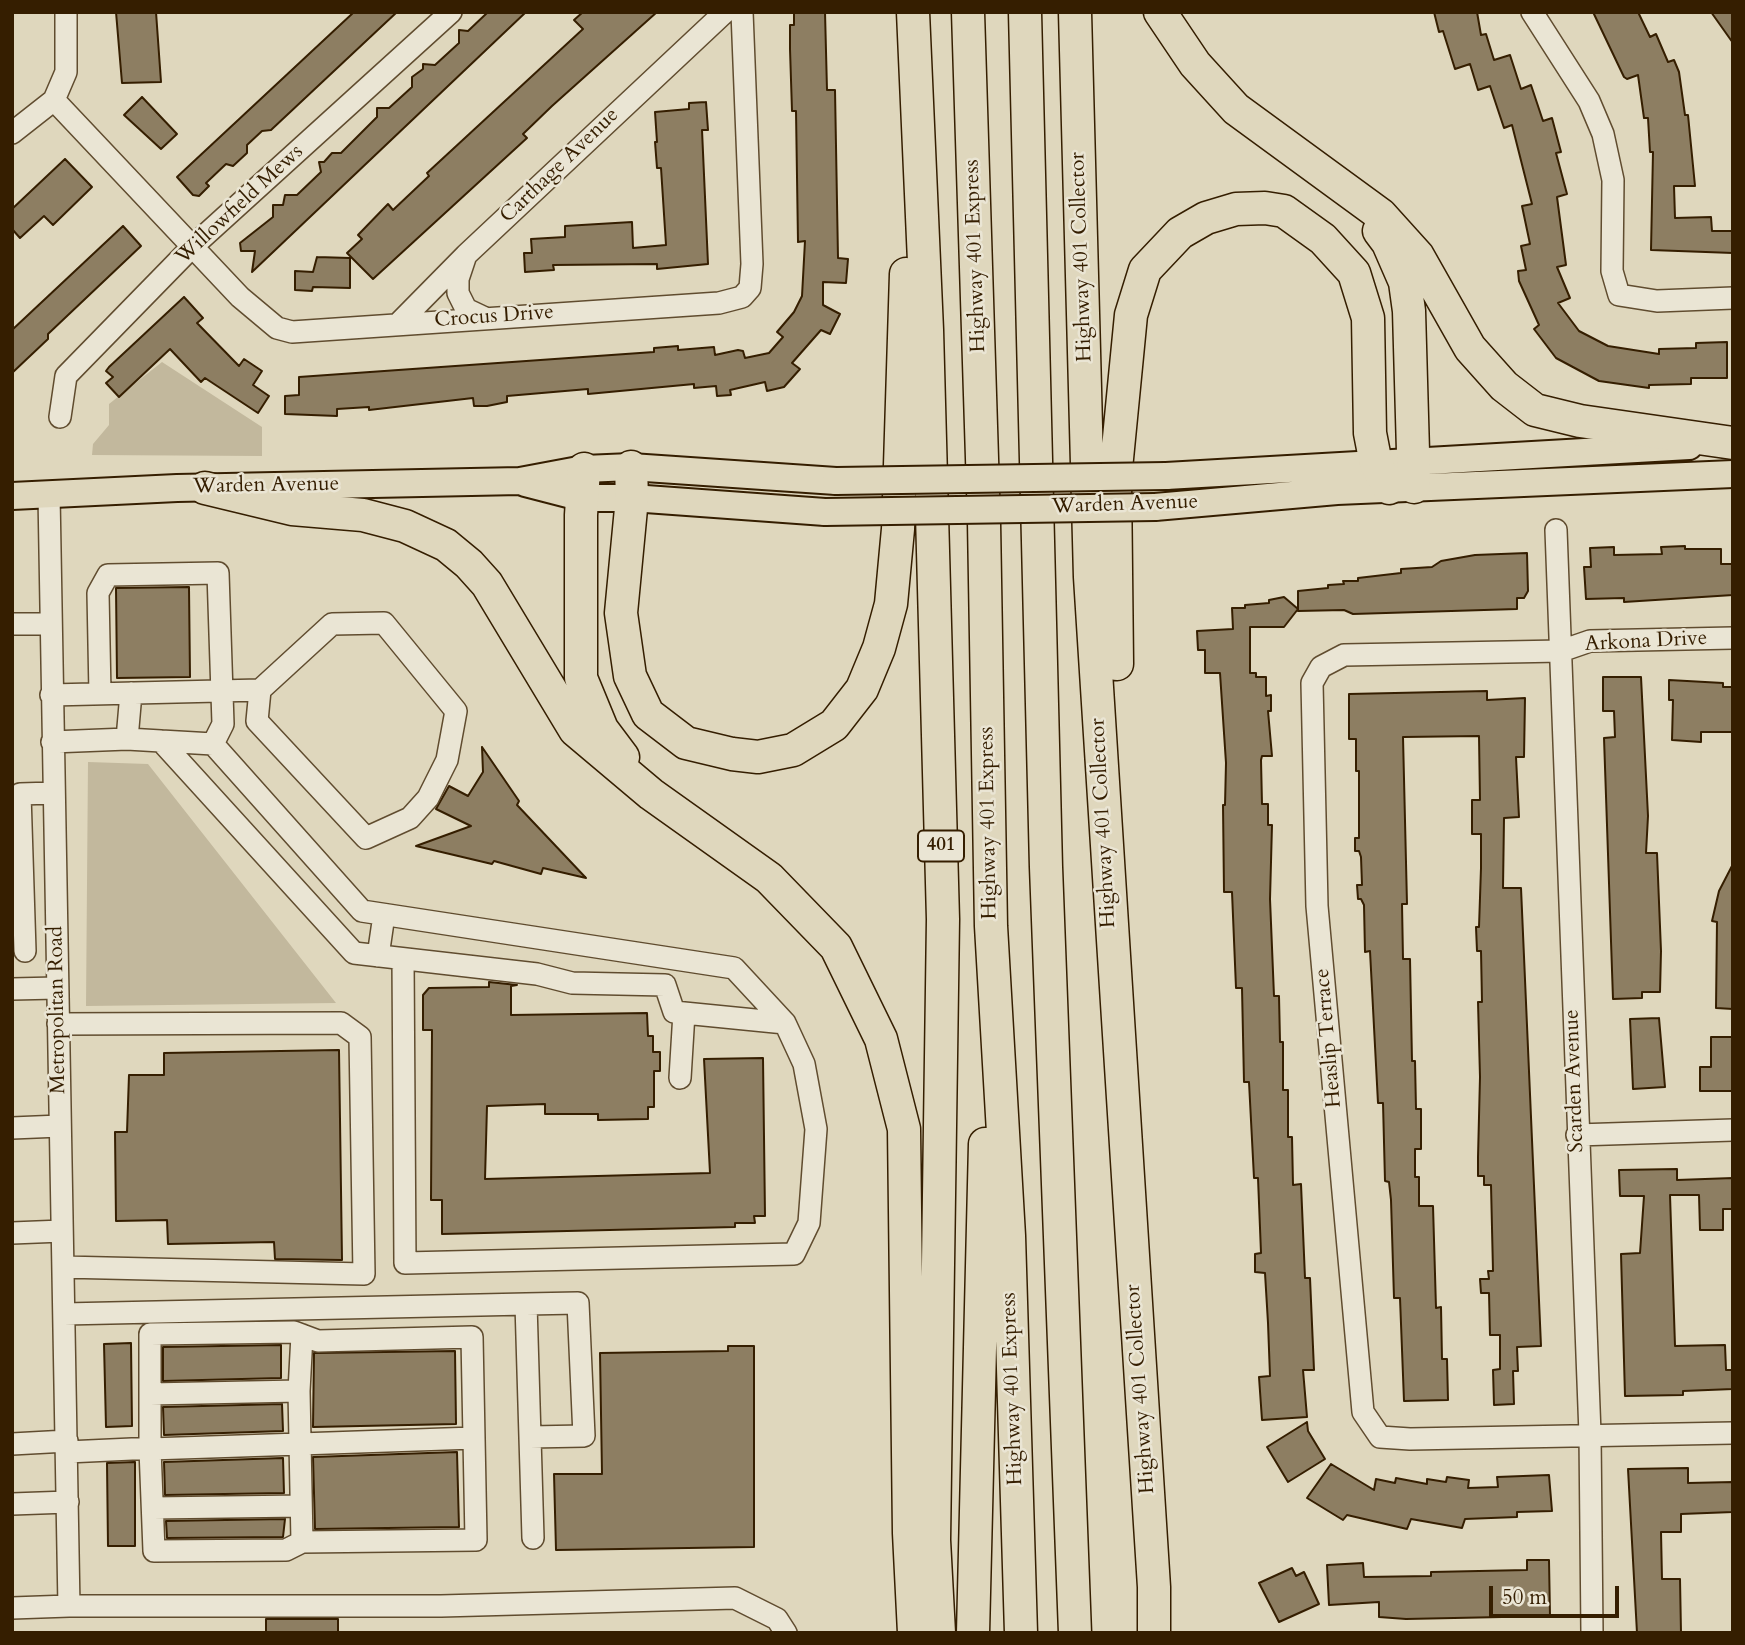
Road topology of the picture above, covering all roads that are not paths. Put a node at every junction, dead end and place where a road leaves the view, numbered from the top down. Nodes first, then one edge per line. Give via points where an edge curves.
1 (66, 12) edge
2 (451, 12) edge
3 (725, 12) edge
4 (742, 12) edge
5 (913, 12) edge
6 (968, 12) edge
7 (1025, 12) edge
8 (1074, 12) edge
9 (1160, 12) edge
10 (1532, 12) edge
11 (914, 59) junction
12 (54, 100) junction
13 (12, 133) edge
14 (1352, 193) junction
15 (192, 247) junction
16 (466, 255) junction
17 (1733, 298) edge
18 (485, 318) junction
19 (398, 324) junction
20 (60, 417) dead end
21 (1733, 443) edge
22 (631, 467) junction
23 (1733, 474) edge
24 (1399, 475) junction
25 (583, 484) junction
26 (205, 488) junction
27 (49, 495) junction
28 (12, 496) edge
29 (632, 498) junction
30 (1556, 530) dead end
31 (12, 624) edge
32 (50, 624) junction
33 (1733, 638) edge
34 (1561, 651) junction
35 (260, 690) junction
36 (223, 691) junction
37 (131, 693) junction
38 (100, 694) junction
39 (51, 695) junction
40 (127, 739) junction
41 (161, 741) junction
42 (52, 742) junction
43 (213, 744) junction
44 (53, 793) junction
45 (651, 794) junction
46 (384, 915) junction
47 (991, 926) junction
48 (537, 937) junction
49 (18, 951) edge
50 (56, 951) junction
51 (378, 956) junction
52 (669, 958) junction
53 (403, 959) junction
54 (537, 974) junction
55 (1114, 984) junction
56 (664, 985) junction
57 (57, 988) junction
58 (12, 989) edge
59 (684, 1013) junction
60 (785, 1023) junction
61 (58, 1024) junction
62 (680, 1078) dead end
63 (60, 1126) junction
64 (12, 1128) edge
65 (1733, 1130) edge
66 (1577, 1135) junction
67 (62, 1231) junction
68 (12, 1233) edge
69 (63, 1266) junction
70 (526, 1304) junction
71 (64, 1314) junction
72 (302, 1335) junction
73 (299, 1391) junction
74 (150, 1394) junction
75 (1733, 1433) edge
76 (1590, 1434) junction
77 (530, 1437) junction
78 (474, 1438) junction
79 (12, 1444) edge
80 (300, 1444) junction
81 (67, 1446) junction
82 (150, 1449) junction
83 (68, 1502) junction
84 (12, 1504) edge
85 (302, 1506) junction
86 (153, 1508) junction
87 (533, 1538) dead end
88 (302, 1542) junction
89 (69, 1606) junction
90 (12, 1608) edge
91 (786, 1633) edge
92 (914, 1633) edge
93 (939, 1633) edge
94 (973, 1633) edge
95 (1021, 1633) edge
96 (1075, 1633) edge
97 (1154, 1633) edge
98 (1592, 1633) edge

1 - 12 street via 66,72
2 - 15 street, Willowfield Mews
3 - 16 street, Carthage Avenue
4 - 18 street, Crocus Drive via 750,288 742,297 719,303
5 - 11 highway, 401
6 - 47 highway, Highway 401 Express / 401
7 - 96 highway via 1046,867
8 - 55 highway, Highway 401 Collector via 1090,577
9 - 14 highway via 1195,64 1236,109
10 - 17 street via 1589,101 1603,134 1613,180 1612,271 1619,295 1657,301
11 - 29 highway via 898,529 891,604 880,648 862,689 834,725 793,750 758,757 686,743 648,714 630,676 621,613
11 - 93 highway, 401 via 927,330 943,919 934,1540
12 - 13 street
12 - 15 street, Crocus Drive
14 - 21 highway via 1381,215 1418,256 1470,348 1504,386 1535,410
14 - 24 highway via 1388,243 1405,282
15 - 19 street, Crocus Drive via 277,328 292,332
15 - 20 street, Willowfield Mews via 66,376
16 - 18 street via 458,293 466,309
16 - 19 street, Carthage Avenue
18 - 19 street, Crocus Drive
21 - 24 main road, Warden Avenue
22 - 24 main road, Warden Avenue, bridge via 836,481
22 - 25 main road, Warden Avenue
22 - 29 highway
23 - 24 main road, Warden Avenue
24 - 29 main road, Warden Avenue, bridge via 1155,507 825,512
24 - 55 highway via 1370,433 1368,318 1354,273 1322,239 1284,211 1237,209 1206,218 1180,233 1145,270 1131,315 1115,479 1114,606 1122,793
25 - 26 main road, Warden Avenue via 520,481
25 - 29 main road, Warden Avenue
25 - 45 highway via 581,678 602,729
26 - 27 main road, Warden Avenue
26 - 45 highway via 292,509 363,515 405,526 446,545 486,584 575,730
27 - 28 main road, Warden Avenue
27 - 32 street, Metropolitan Road
30 - 34 street, Scarden Avenue
31 - 32 street
32 - 39 street, Metropolitan Road
33 - 34 street, Arkona Drive via 1590,641
34 - 66 street, Scarden Avenue
34 - 76 street, Heaslip Terrace via 1344,655 1321,667 1312,683 1317,906 1363,1412 1380,1437 1410,1440
35 - 35 street via 332,624 384,623 456,711 447,760 428,798 410,818 366,838 257,721
35 - 36 street
36 - 37 street
36 - 38 street via 218,573 108,575 98,593
36 - 43 street via 223,724
37 - 38 street
37 - 40 street
38 - 39 street
39 - 42 street, Metropolitan Road
40 - 41 street
40 - 42 street
41 - 43 street
41 - 51 street via 354,953
42 - 44 street, Metropolitan Road
43 - 46 street via 362,911
44 - 49 street via 20,794
44 - 50 street, Metropolitan Road
45 - 92 highway via 769,878 836,947 881,1039 904,1129
46 - 48 street
46 - 51 street
47 - 94 highway
47 - 95 highway, Highway 401 Express / 401 via 1009,1236
48 - 52 street
48 - 54 street
49 - 50 street
50 - 57 street, Metropolitan Road
51 - 53 street
52 - 56 street
52 - 60 street via 734,968
53 - 54 street
53 - 60 street via 405,1263 794,1254 809,1223 816,1129 804,1064
54 - 56 street via 572,983
55 - 97 highway, Highway 401 Collector
56 - 59 street via 674,1012
57 - 58 street
57 - 61 street, Metropolitan Road
59 - 60 street
59 - 62 street
61 - 63 street, Metropolitan Road
61 - 69 street via 341,1023 360,1037 364,1274
63 - 64 street
63 - 67 street, Metropolitan Road
65 - 66 street
66 - 76 street, Scarden Avenue
67 - 68 street
67 - 69 street, Metropolitan Road
69 - 71 street, Metropolitan Road
70 - 71 street
70 - 77 street
70 - 77 street via 578,1303 584,1436
71 - 81 street, Metropolitan Road
72 - 73 street
72 - 74 street via 150,1334
72 - 78 street via 318,1340 472,1337
73 - 74 street
73 - 80 street
74 - 82 street
75 - 76 street
76 - 98 street, Scarden Avenue
77 - 87 street
78 - 80 street
78 - 88 street via 477,1540
79 - 81 street
80 - 82 street
80 - 85 street
81 - 82 street
81 - 83 street, Metropolitan Road
82 - 86 street
83 - 84 street
83 - 89 street, Metropolitan Road
85 - 86 street
85 - 88 street
86 - 88 street via 154,1551 286,1550
89 - 90 street
89 - 91 street via 441,1606 735,1598 776,1619

